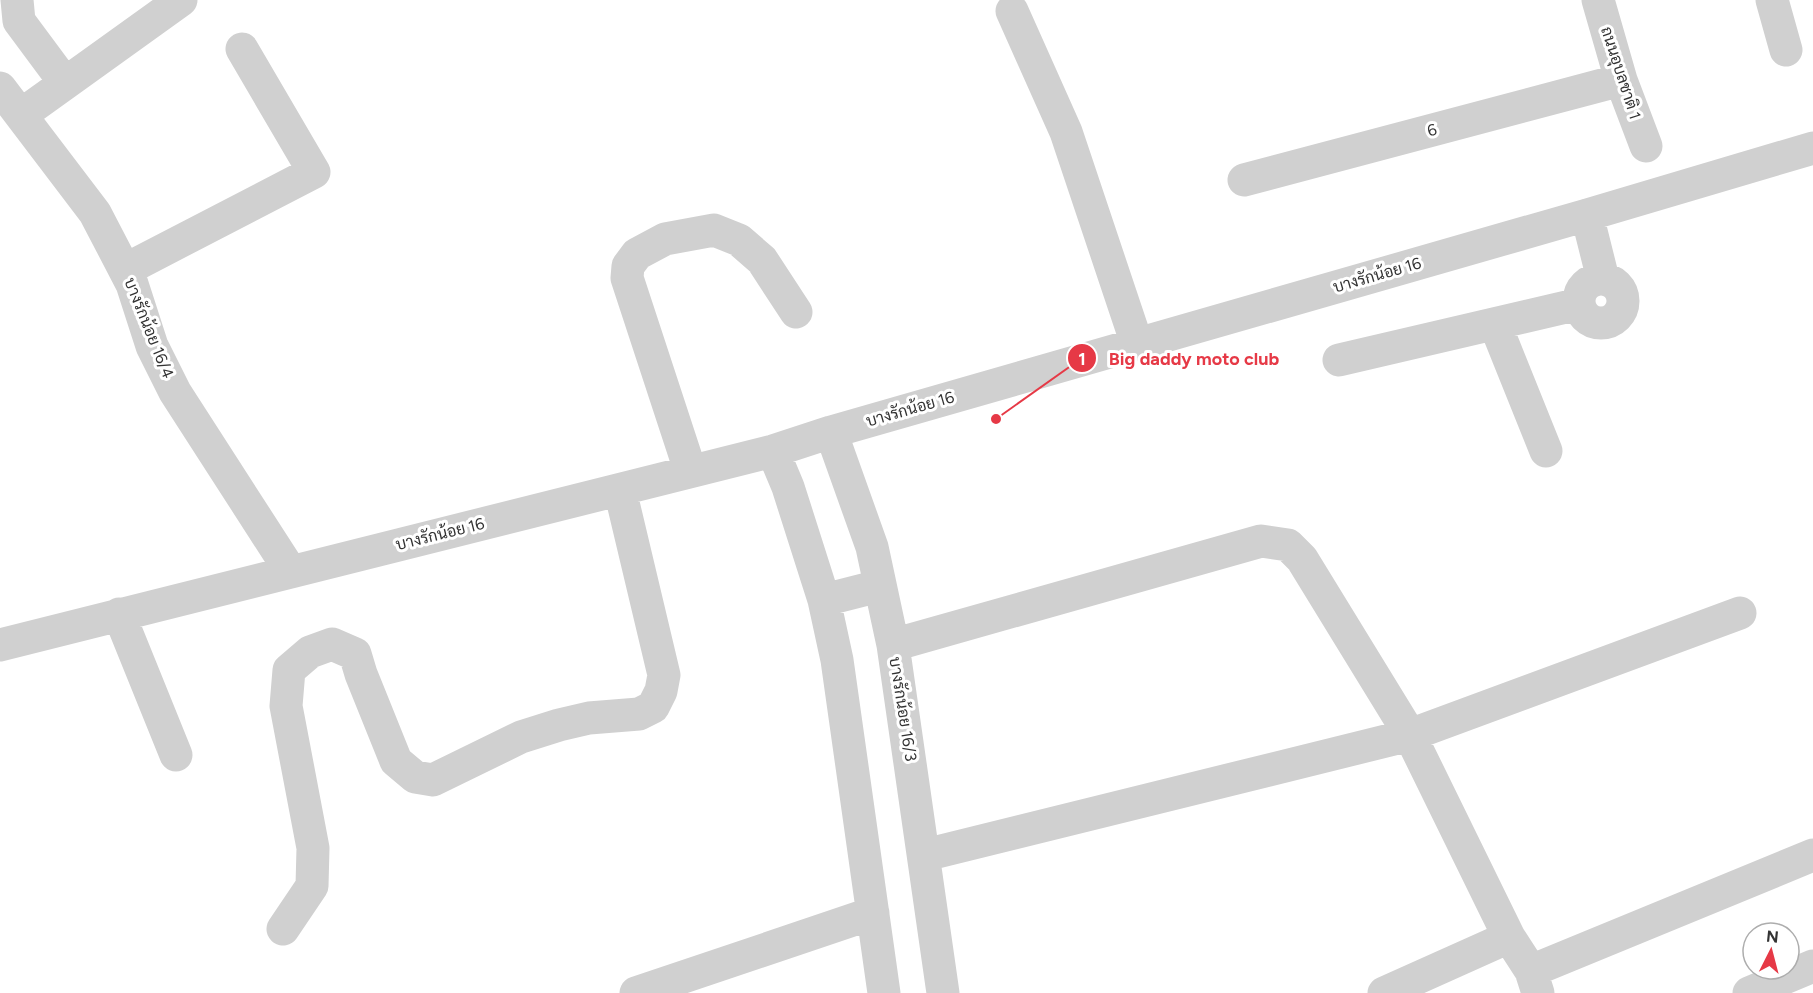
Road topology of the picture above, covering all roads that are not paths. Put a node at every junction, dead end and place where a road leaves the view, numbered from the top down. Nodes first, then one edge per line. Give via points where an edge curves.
1 (17, 0) edge
2 (181, 0) edge
3 (1598, 0) edge
4 (1772, 0) edge
5 (1012, 11) dead end
6 (242, 49) dead end
7 (1786, 50) dead end
8 (1621, 80) junction
9 (65, 83) junction
10 (0, 88) edge
11 (21, 115) junction
12 (1646, 146) dead end
13 (1813, 147) edge
14 (1244, 180) dead end
15 (1587, 215) junction
16 (125, 270) junction
17 (796, 312) dead end
18 (1495, 324) junction
19 (1137, 344) junction
20 (1339, 360) dead end
21 (831, 432) junction
22 (773, 450) junction
23 (1546, 451) dead end
24 (690, 470) junction
25 (620, 490) junction
26 (291, 572) junction
27 (879, 586) junction
28 (824, 600) junction
29 (1740, 613) dead end
30 (119, 614) junction
31 (0, 645) edge
32 (893, 645) junction
33 (1410, 735) junction
34 (176, 755) dead end
35 (925, 855) junction
36 (1813, 855) edge
37 (873, 913) junction
38 (283, 929) dead end
39 (1509, 937) junction
40 (1813, 966) edge
41 (1535, 982) edge
42 (636, 993) edge
43 (885, 993) edge
44 (943, 993) edge
45 (1384, 993) edge
46 (1749, 993) edge

1 - 9 street via 19,21
2 - 9 street
3 - 8 street, ถนนอุบลชาติ 1
4 - 7 street
5 - 19 street via 1066,132
6 - 16 street via 314,172
8 - 12 street, ถนนอุบลชาติ 1
8 - 14 street, 6
9 - 11 street
10 - 11 street, บางรักน้อย 16/4
11 - 16 street, บางรักน้อย 16/4 via 96,213
13 - 15 street, บางรักน้อย 16
15 - 18 street via 1603,279 1613,282 1623,298 1617,317 1609,322 1590,320 1582,314 1579,304
15 - 19 street, บางรักน้อย 16
16 - 26 street, บางรักน้อย 16/4 via 153,346 176,392
17 - 24 street via 762,260 740,240 714,230 665,239 637,254 627,266 627,278
18 - 20 street
18 - 23 street
19 - 21 street, บางรักน้อย 16
21 - 22 street, บางรักน้อย 16
21 - 27 street, บางรักน้อย 16/3 via 872,547
22 - 24 street, บางรักน้อย 16
22 - 28 street
24 - 25 street, บางรักน้อย 16
25 - 26 street, บางรักน้อย 16
25 - 38 street via 664,675 653,707 639,714 589,718 531,734 433,780 415,777 396,761 355,654 332,644 310,652 289,670 286,706 313,848 312,886
26 - 30 street, บางรักน้อย 16
27 - 28 street
27 - 32 street, บางรักน้อย 16/3
28 - 37 street via 837,660
29 - 33 street
30 - 31 street, บางรักน้อย 16
30 - 34 street
32 - 33 street via 1261,541 1288,545 1302,559
32 - 35 street, บางรักน้อย 16/3
33 - 35 street
33 - 39 street
35 - 44 street, บางรักน้อย 16/3
36 - 41 street
37 - 42 street
37 - 43 street
39 - 41 street
39 - 45 street
40 - 46 street

